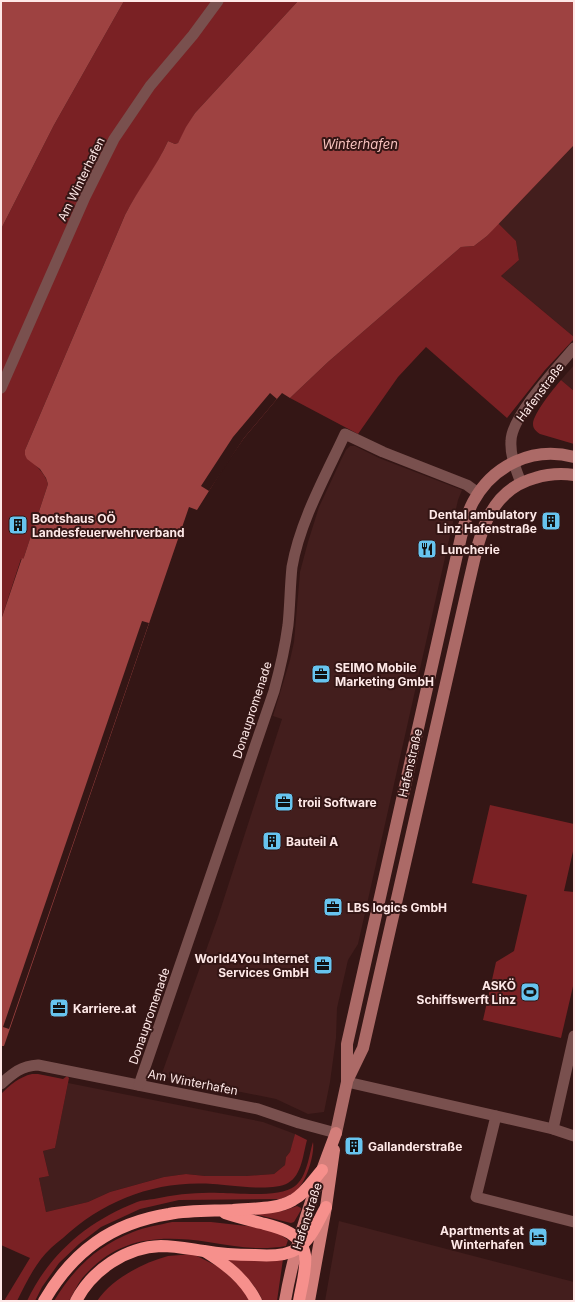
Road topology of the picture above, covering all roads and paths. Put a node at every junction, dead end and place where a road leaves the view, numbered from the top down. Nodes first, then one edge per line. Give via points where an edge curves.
1 (218, 1) edge
2 (574, 348) edge
3 (1, 388) edge
4 (574, 457) edge
5 (513, 462) junction
6 (574, 475) edge
7 (521, 482) junction
8 (478, 493) junction
9 (574, 1036) edge
10 (347, 1082) junction
11 (1, 1084) edge
12 (139, 1085) junction
13 (496, 1116) junction
14 (553, 1129) junction
15 (336, 1133) junction
16 (574, 1136) edge
17 (322, 1170) junction
18 (326, 1207) junction
19 (216, 1211) junction
20 (574, 1222) edge
21 (299, 1245) junction
22 (205, 1252) junction
23 (44, 1301) edge
24 (76, 1301) edge
25 (256, 1301) edge
26 (285, 1301) edge
27 (299, 1301) edge
28 (309, 1301) edge

1 - 3 street, Am Winterhafen via 150,86 114,139 85,197
2 - 5 street, Hafenstraße via 541,387 514,428 511,442
4 - 5 main road, Hafenstraße via 541,454
5 - 7 street, Hafenstraße
5 - 8 main road, Hafenstraße via 498,472
6 - 7 main road, Hafenstraße via 551,474
7 - 10 main road, Hafenstraße via 497,503 487,518 478,542 363,1048
8 - 10 main road, Hafenstraße via 461,537 372,930 347,1044
8 - 12 street, Donaupromenade via 467,485 345,434 299,539 292,567 288,624 282,661 274,691
9 - 14 street
10 - 13 street
10 - 15 main road, Hafenstraße
11 - 12 street, Am Winterhafen via 18,1070 38,1065
12 - 15 street, Am Winterhafen via 258,1109
13 - 14 street
13 - 20 street via 476,1197
14 - 16 street
15 - 17 main road, Hafenstraße
15 - 18 main road, Hafenstraße
17 - 19 highway via 292,1201 276,1206
17 - 21 main road, Hafenstraße
18 - 21 highway via 308,1238
18 - 28 main road, Hafenstraße
19 - 21 highway via 279,1228 291,1233
19 - 23 highway via 169,1214 116,1229 74,1260
21 - 22 highway via 291,1252 269,1255
21 - 26 main road, Hafenstraße
21 - 27 highway via 305,1261
22 - 24 highway via 160,1246 126,1255 113,1261 90,1280
22 - 25 highway via 237,1275

